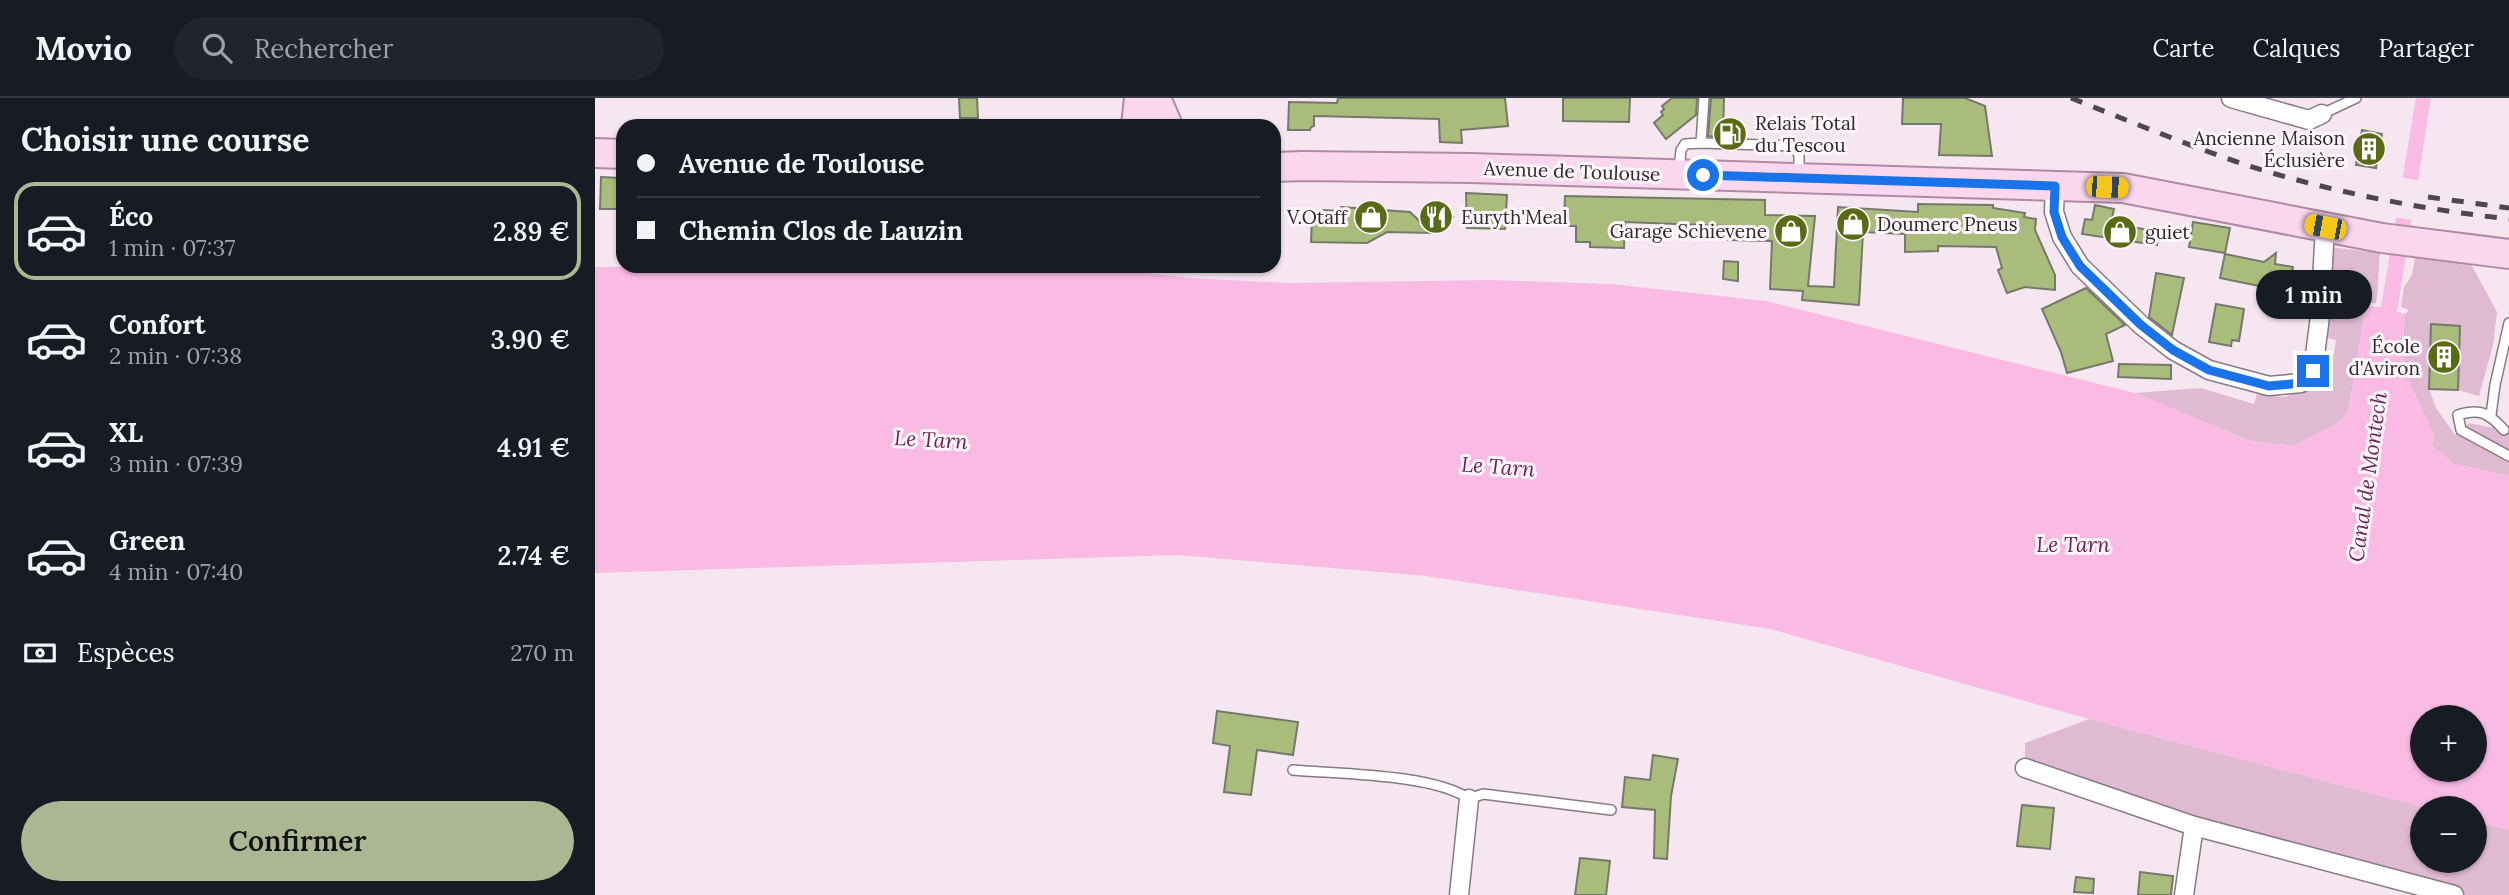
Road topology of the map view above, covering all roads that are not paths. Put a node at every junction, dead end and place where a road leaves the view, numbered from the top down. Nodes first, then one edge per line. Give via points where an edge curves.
1 (1139, 98) edge
2 (1156, 98) edge
3 (1703, 98) edge
4 (2231, 98) edge
5 (2356, 98) edge
6 (2322, 114) joint
7 (1137, 119) edge
8 (1165, 119) edge
9 (1701, 143) junction
10 (595, 153) edge
11 (616, 154) edge
12 (1281, 163) edge
13 (1303, 166) junction
14 (1281, 167) edge
15 (1679, 174) junction
16 (1800, 178) junction
17 (2055, 186) junction
18 (2325, 227) junction
19 (2466, 247) junction
20 (2509, 254) edge
21 (2509, 265) edge
22 (2509, 323) edge
23 (2491, 415) junction
24 (2504, 430) dead end
25 (2509, 456) edge
26 (2025, 768) dead end
27 (1293, 770) dead end
28 (1469, 799) junction
29 (1612, 810) dead end
30 (2194, 826) junction
31 (1459, 895) edge
32 (2184, 895) edge
33 (2454, 895) edge

1 - 7 main road
2 - 8 main road
3 - 9 lane
4 - 6 street via 2309,120
5 - 6 lane
9 - 15 lane via 1685,144
9 - 16 lane via 1792,146 1799,154
10 - 11 main road
12 - 13 main road, Avenue de Toulouse
13 - 14 main road, Avenue de Toulouse
13 - 15 main road, Avenue de Toulouse
15 - 16 main road, Avenue de Toulouse
16 - 17 main road, Avenue de Toulouse
17 - 18 main road, Avenue de Toulouse via 2123,188
17 - 18 street via 2054,212 2062,237 2080,266 2141,325 2209,370 2269,386 2301,383 2313,371
18 - 19 main road, Avenue de Toulouse
19 - 20 main road
19 - 21 main road
22 - 23 lane
23 - 24 lane
23 - 25 lane via 2470,411 2458,415 2462,430
26 - 30 street
27 - 28 lane via 1444,786
28 - 29 lane via 1483,794
28 - 31 street
30 - 32 street
30 - 33 street

